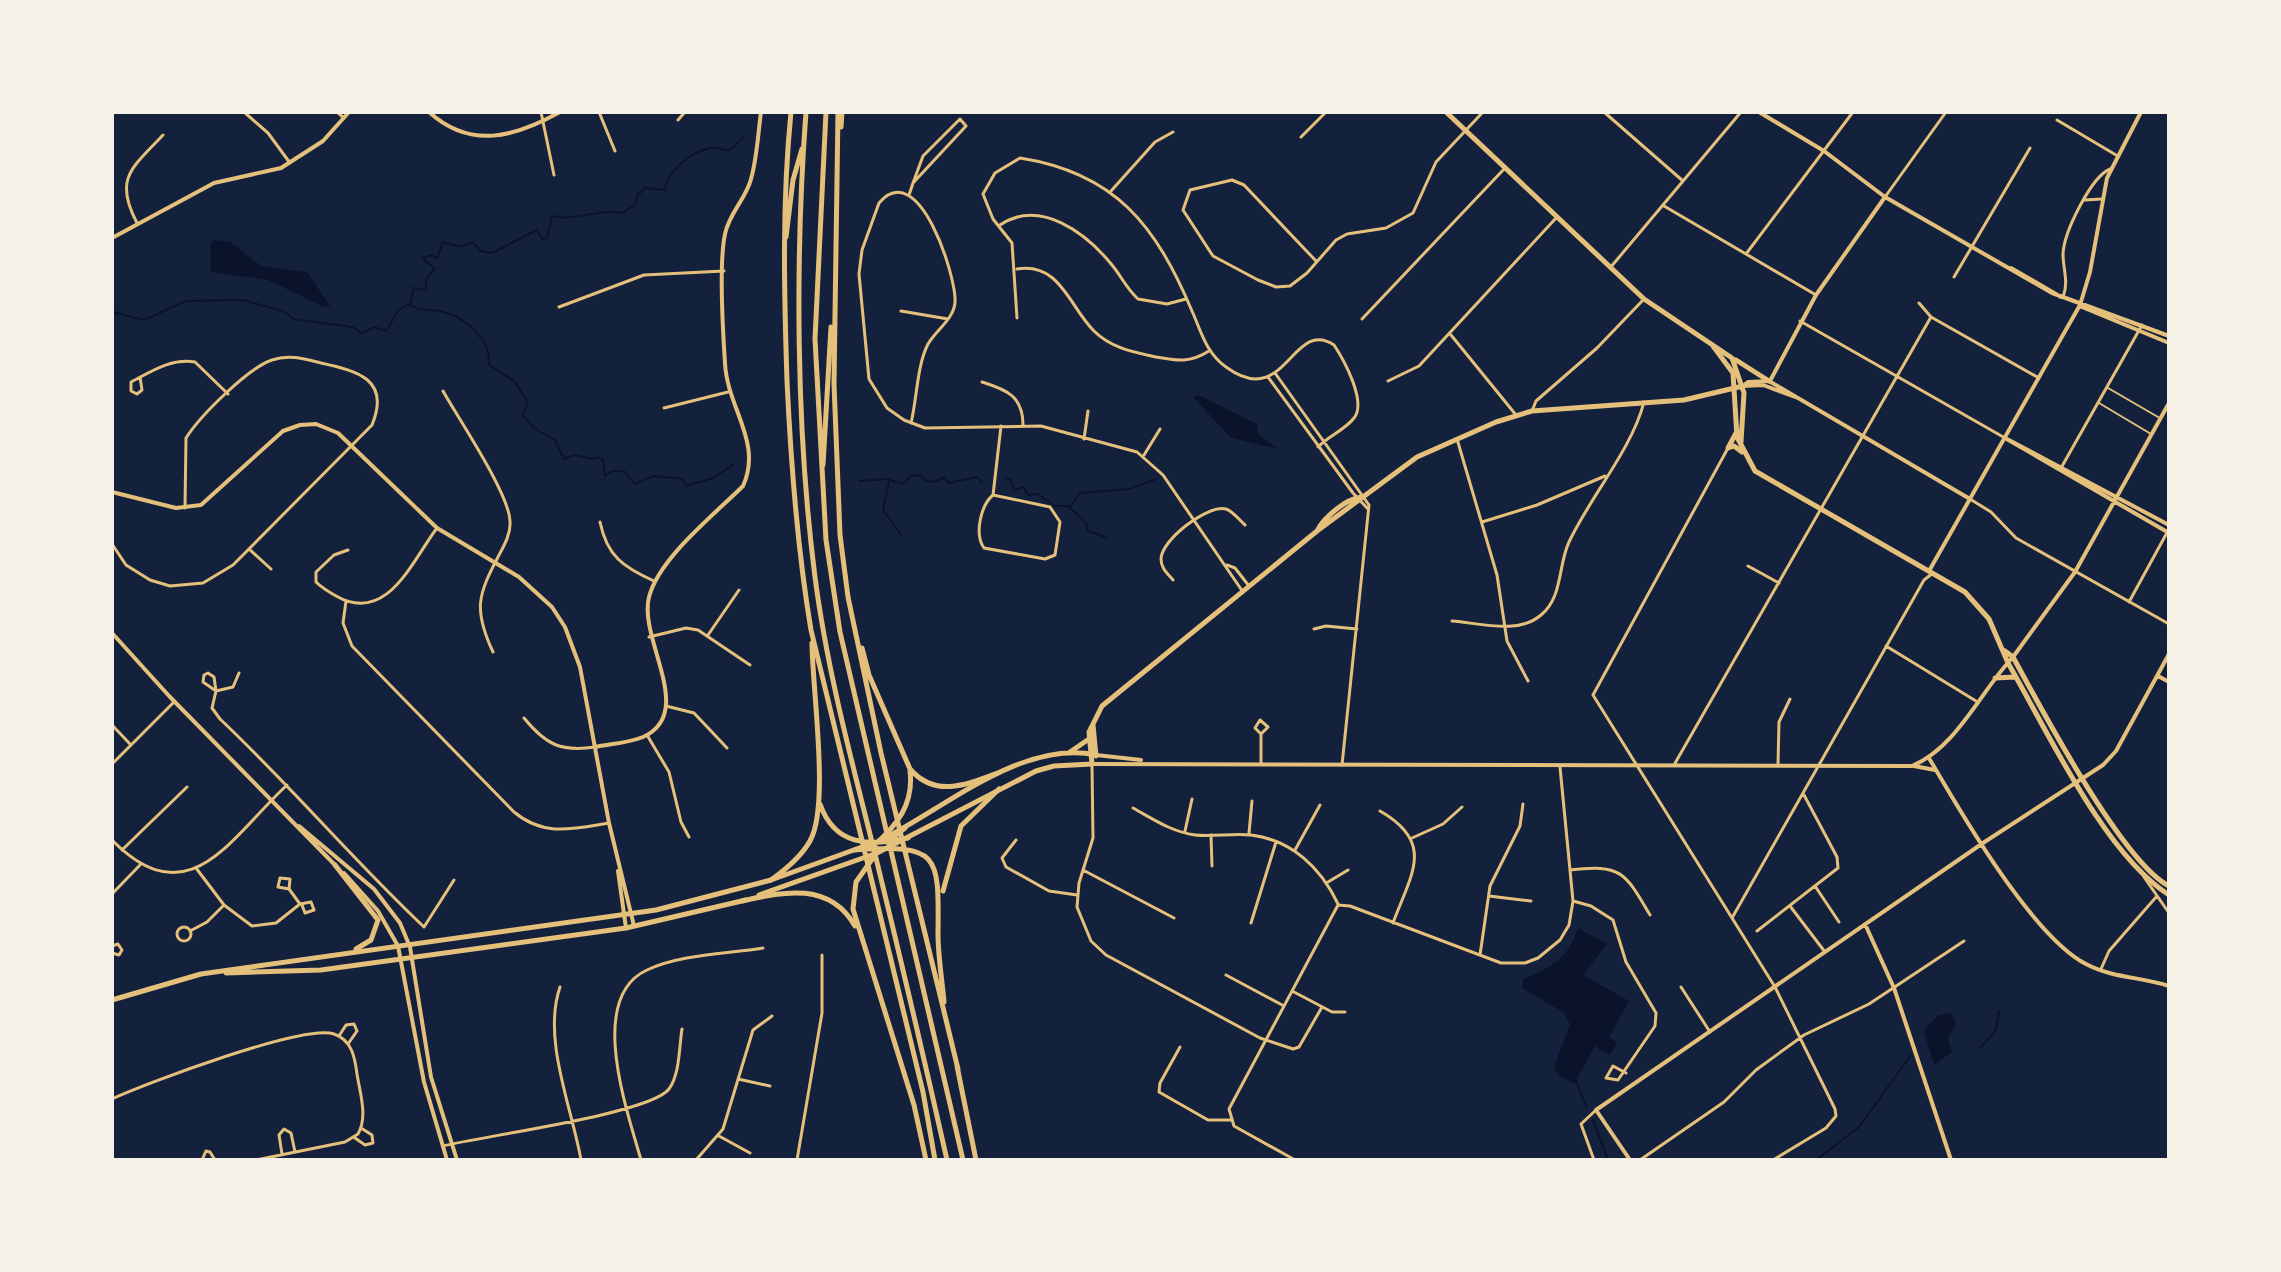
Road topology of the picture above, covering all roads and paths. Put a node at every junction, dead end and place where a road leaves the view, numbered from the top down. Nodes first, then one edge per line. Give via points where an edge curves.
1 (244, 112) edge
2 (337, 112) edge
3 (349, 112) edge
4 (429, 112) edge
5 (541, 112) edge
6 (560, 112) edge
7 (599, 112) edge
8 (685, 112) edge
9 (761, 112) edge
10 (791, 112) edge
11 (806, 112) edge
12 (826, 112) edge
13 (840, 112) edge
14 (1326, 112) edge
15 (1446, 112) edge
16 (1483, 112) edge
17 (1604, 112) edge
18 (1741, 112) edge
19 (1759, 112) edge
20 (1853, 112) edge
21 (1946, 112) edge
22 (2141, 112) edge
23 (344, 118) junction
24 (678, 120) dead end
25 (2057, 120) dead end
26 (543, 122) junction
27 (1465, 131) junction
28 (1173, 132) dead end
29 (163, 135) dead end
30 (1301, 137) dead end
31 (804, 144) junction
32 (2030, 148) dead end
33 (615, 151) dead end
34 (1824, 151) junction
35 (2116, 155) junction
36 (290, 163) junction
37 (1505, 168) junction
38 (2110, 169) junction
39 (554, 175) dead end
40 (1683, 181) junction
41 (913, 183) junction
42 (1111, 191) junction
43 (909, 195) junction
44 (1885, 197) junction
45 (2101, 199) junction
46 (2085, 200) junction
47 (1663, 205) junction
48 (1557, 217) junction
49 (138, 225) junction
50 (999, 226) junction
51 (112, 238) edge
52 (1971, 246) junction
53 (1746, 254) junction
54 (1316, 261) junction
55 (783, 266) junction
56 (1610, 268) junction
57 (1016, 269) junction
58 (724, 271) junction
59 (1954, 277) dead end
60 (834, 289) junction
61 (1816, 295) junction
62 (2062, 298) junction
63 (1186, 299) junction
64 (1644, 299) junction
65 (1919, 303) dead end
66 (2080, 305) junction
67 (559, 307) dead end
68 (901, 311) dead end
69 (1931, 317) junction
70 (1017, 318) dead end
71 (948, 319) junction
72 (1362, 319) dead end
73 (1800, 321) junction
74 (2142, 325) junction
75 (2140, 332) junction
76 (1451, 335) junction
77 (2169, 336) edge
78 (2169, 343) edge
79 (1713, 346) junction
80 (1209, 351) junction
81 (1732, 358) junction
82 (1275, 373) junction
83 (140, 377) dead end
84 (1268, 377) junction
85 (1897, 377) junction
86 (2039, 378) junction
87 (1388, 381) dead end
88 (1769, 381) junction
89 (982, 382) dead end
90 (1740, 386) junction
91 (2107, 387) junction
92 (443, 391) dead end
93 (728, 392) junction
94 (228, 394) junction
95 (1800, 399) junction
96 (1644, 402) junction
97 (2098, 403) junction
98 (2169, 403) edge
99 (664, 408) dead end
100 (1088, 411) dead end
101 (1532, 411) junction
102 (1516, 415) junction
103 (2160, 418) junction
104 (911, 423) junction
105 (1023, 425) junction
106 (1001, 426) junction
107 (1160, 429) dead end
108 (1737, 432) junction
109 (2151, 434) junction
110 (1863, 435) junction
111 (2005, 438) junction
112 (1084, 439) junction
113 (1457, 439) junction
114 (1322, 442) junction
115 (352, 446) junction
116 (1318, 447) junction
117 (1728, 448) junction
118 (1741, 450) junction
119 (1144, 455) junction
120 (2060, 468) junction
121 (1605, 476) junction
122 (822, 490) junction
123 (112, 494) edge
124 (993, 495) junction
125 (1359, 498) junction
126 (1970, 499) junction
127 (2115, 499) junction
128 (185, 508) junction
129 (1821, 512) junction
130 (1195, 521) junction
131 (600, 522) dead end
132 (1481, 522) junction
133 (1245, 525) dead end
134 (437, 528) junction
135 (2169, 530) edge
136 (112, 544) edge
137 (249, 549) junction
138 (348, 550) dead end
139 (495, 563) junction
140 (1227, 565) junction
141 (1748, 566) dead end
142 (271, 569) dead end
143 (1929, 571) junction
144 (2075, 572) junction
145 (1173, 580) dead end
146 (1924, 580) junction
147 (654, 581) junction
148 (1779, 583) junction
149 (1249, 586) junction
150 (739, 590) dead end
151 (1243, 592) junction
152 (848, 597) junction
153 (346, 601) junction
154 (2129, 602) junction
155 (1452, 621) dead end
156 (2169, 624) edge
157 (1504, 626) junction
158 (1314, 629) dead end
159 (1357, 629) junction
160 (811, 630) junction
161 (112, 633) edge
162 (708, 635) junction
163 (649, 637) junction
164 (1886, 646) junction
165 (493, 652) dead end
166 (2169, 654) edge
167 (2010, 660) junction
168 (750, 665) dead end
169 (239, 673) dead end
170 (2158, 676) junction
171 (2016, 677) junction
172 (1995, 678) junction
173 (1528, 681) dead end
174 (2169, 682) edge
175 (216, 691) junction
176 (1790, 699) dead end
177 (1976, 701) junction
178 (174, 702) junction
179 (666, 706) junction
180 (524, 718) dead end
181 (112, 725) edge
182 (1093, 725) junction
183 (1261, 734) dead end
184 (647, 735) junction
185 (1089, 739) junction
186 (130, 744) junction
187 (595, 747) junction
188 (727, 748) dead end
189 (1065, 754) junction
190 (1093, 754) junction
191 (1929, 758) junction
192 (1143, 761) junction
193 (1261, 763) junction
194 (112, 764) edge
195 (1092, 764) junction
196 (1342, 765) junction
197 (1674, 765) junction
198 (1637, 766) junction
199 (1912, 766) junction
200 (1560, 767) junction
201 (1778, 767) junction
202 (1818, 767) junction
203 (910, 769) junction
204 (1935, 770) junction
205 (998, 773) junction
206 (2084, 779) junction
207 (2077, 783) junction
208 (287, 785) junction
209 (187, 787) dead end
210 (999, 789) junction
211 (1803, 793) junction
212 (1192, 799) dead end
213 (270, 800) junction
214 (818, 800) junction
215 (1252, 801) dead end
216 (1523, 804) dead end
217 (1320, 805) dead end
218 (1462, 807) dead end
219 (1133, 808) dead end
220 (1380, 811) dead end
221 (291, 820) junction
222 (609, 823) junction
223 (1185, 832) junction
224 (1211, 835) junction
225 (1249, 835) junction
226 (689, 837) dead end
227 (1412, 838) junction
228 (112, 840) edge
229 (1016, 840) dead end
230 (1276, 842) junction
231 (1983, 843) junction
232 (879, 846) junction
233 (122, 850) junction
234 (1295, 851) junction
235 (618, 864) junction
236 (140, 865) junction
237 (335, 865) junction
238 (1212, 866) dead end
239 (196, 868) junction
240 (1083, 870) junction
241 (1348, 870) dead end
242 (1570, 870) junction
243 (2141, 874) junction
244 (454, 880) dead end
245 (771, 880) junction
246 (1328, 882) junction
247 (1815, 886) junction
248 (2169, 886) edge
249 (289, 889) dead end
250 (112, 894) edge
251 (1077, 895) junction
252 (2169, 895) edge
253 (1489, 896) junction
254 (2157, 896) junction
255 (941, 899) junction
256 (742, 901) junction
257 (1531, 901) dead end
258 (1573, 901) junction
259 (224, 905) junction
260 (1338, 905) junction
261 (1790, 906) junction
262 (2169, 913) edge
263 (631, 914) junction
264 (1650, 915) dead end
265 (622, 916) junction
266 (1174, 918) dead end
267 (1732, 918) junction
268 (1839, 922) dead end
269 (1251, 923) dead end
270 (1393, 923) junction
271 (1865, 924) junction
272 (634, 926) junction
273 (626, 928) junction
274 (190, 931) dead end
275 (1757, 931) dead end
276 (859, 934) junction
277 (1964, 941) dead end
278 (112, 946) edge
279 (398, 946) junction
280 (410, 947) junction
281 (763, 948) dead end
282 (1825, 952) junction
283 (112, 953) edge
284 (339, 954) junction
285 (822, 955) dead end
286 (1480, 956) junction
287 (412, 957) junction
288 (402, 959) junction
289 (2101, 971) junction
290 (201, 974) junction
291 (1226, 975) dead end
292 (2169, 984) edge
293 (560, 987) dead end
294 (1681, 987) dead end
295 (1775, 987) junction
296 (1894, 988) junction
297 (1294, 992) junction
298 (112, 1000) edge
299 (1284, 1006) junction
300 (1322, 1007) junction
301 (1345, 1012) dead end
302 (772, 1016) dead end
303 (682, 1029) dead end
304 (1710, 1032) junction
305 (338, 1036) junction
306 (1266, 1040) junction
307 (1799, 1040) junction
308 (348, 1044) junction
309 (1180, 1047) dead end
310 (958, 1069) junction
311 (1626, 1073) junction
312 (738, 1079) junction
313 (770, 1086) dead end
314 (112, 1099) edge
315 (627, 1107) junction
316 (1596, 1110) junction
317 (1230, 1120) junction
318 (571, 1121) junction
319 (361, 1128) junction
320 (719, 1136) junction
321 (355, 1138) junction
322 (451, 1144) junction
323 (442, 1146) junction
324 (295, 1152) junction
325 (750, 1153) dead end
326 (282, 1154) junction
327 (202, 1160) edge
328 (215, 1160) edge
329 (256, 1160) edge
330 (447, 1160) edge
331 (457, 1160) edge
332 (581, 1160) edge
333 (641, 1160) edge
334 (696, 1160) edge
335 (797, 1160) edge
336 (926, 1160) edge
337 (935, 1160) edge
338 (947, 1160) edge
339 (963, 1160) edge
340 (976, 1160) edge
341 (1295, 1160) edge
342 (1594, 1160) edge
343 (1630, 1160) edge
344 (1640, 1160) edge
345 (1773, 1160) edge
346 (1951, 1160) edge

1 - 36 street
2 - 23 street
3 - 23 street
4 - 26 street via 459,132 490,138
5 - 26 street
6 - 26 street
7 - 33 street
8 - 24 street
9 - 58 street via 752,178 725,232
10 - 55 main road
11 - 31 main road
12 - 122 main road via 815,339
13 - 60 main road
14 - 30 street
15 - 27 main road
16 - 27 street
17 - 40 street
18 - 40 street
19 - 34 street
20 - 34 street
21 - 44 street
22 - 35 street
23 - 36 street via 323,141
25 - 35 street
26 - 39 street
27 - 37 main road
27 - 54 street via 1436,162 1413,213 1386,228 1347,234
28 - 42 street via 1155,142
29 - 49 street via 126,177 125,193
31 - 55 main road via 793,180
31 - 338 main road via 803,454 815,578 838,706
32 - 52 street
34 - 44 street
34 - 53 street
35 - 38 street
36 - 49 street via 270,173 214,183
37 - 48 main road
37 - 72 street
38 - 45 street
38 - 46 street via 2100,173
40 - 47 street
41 - 41 street via 965,129 960,119 923,156
41 - 43 street
42 - 50 street via 1060,166 1020,158 995,173 983,194
42 - 63 street via 1152,234
43 - 71 street via 930,216 954,292
43 - 104 street via 891,194 879,203 859,274 869,379 887,408
44 - 52 street
44 - 61 street
45 - 46 street
45 - 66 street
46 - 62 street via 2064,244
47 - 53 street
47 - 56 street
48 - 56 main road
48 - 76 street
49 - 51 street
50 - 57 street via 1012,243
50 - 63 street via 1023,214 1057,221 1099,250 1138,299 1167,304
52 - 59 street
52 - 62 street
53 - 61 street
54 - 54 street via 1290,286 1258,280 1213,256 1183,210 1184,201 1190,190 1211,183 1232,180 1244,185
55 - 160 main road via 790,469
56 - 64 main road
57 - 70 street
57 - 80 street via 1046,272 1094,331 1120,348 1185,362
58 - 67 street via 644,275
58 - 93 street
60 - 122 main road
60 - 152 main road via 834,444
61 - 73 street
62 - 66 street
63 - 80 street
64 - 79 main road
64 - 101 street via 1536,401
65 - 69 street
66 - 74 street
66 - 75 street
66 - 86 street
68 - 71 street
69 - 85 street
69 - 86 street
71 - 104 street via 926,349
73 - 85 street
73 - 88 street
74 - 75 street
74 - 77 street
75 - 78 street
75 - 91 street
76 - 87 street via 1419,366
76 - 102 street
79 - 81 main road
79 - 90 main road
80 - 84 street via 1240,375
81 - 88 main road
81 - 90 main road
82 - 84 street
82 - 114 street
82 - 114 street via 1308,340 1334,345 1359,409 1355,418
83 - 94 street via 169,363 195,362
84 - 116 street
85 - 110 street
85 - 111 street
86 - 111 street
88 - 90 street
88 - 95 street
89 - 105 street via 1019,400
90 - 95 street via 1763,385
90 - 96 main road via 1684,400
90 - 108 main road
90 - 118 main road
91 - 97 street
91 - 103 street
92 - 139 street via 509,510 509,534
93 - 99 street
93 - 147 street via 751,449 750,471 743,486
94 - 115 street via 259,366 281,357 358,372 370,382 378,402 372,425
94 - 128 street via 186,438
95 - 110 street
96 - 101 main road
96 - 121 street
97 - 109 street
97 - 120 street
98 - 103 street
100 - 112 street
101 - 102 main road
102 - 113 main road
103 - 109 street
104 - 106 street via 940,429
105 - 106 street
105 - 112 street
106 - 124 street
107 - 119 street
108 - 117 main road
108 - 118 main road
109 - 127 street
110 - 126 street
110 - 129 street
111 - 120 street
111 - 126 street
112 - 119 street
113 - 125 main road via 1417,457
113 - 132 street
114 - 116 street
114 - 125 street
115 - 128 street via 324,427 292,427 212,499
115 - 134 street
115 - 137 street
116 - 125 street
117 - 118 main road
117 - 198 street via 1593,695
118 - 129 main road via 1755,471
119 - 130 street
120 - 127 street
121 - 132 street
121 - 157 street via 1567,545 1551,603 1532,621
122 - 339 main road via 840,632
123 - 128 street
124 - 124 street via 985,502 979,535 984,548 1045,559 1055,555 1060,522 1050,507
125 - 149 main road via 1321,522 1317,531
125 - 159 street via 1368,509
126 - 143 street
126 - 144 street via 1991,512 2011,535
127 - 135 street
127 - 144 street
129 - 143 main road
129 - 148 street
130 - 133 street via 1221,509
130 - 140 street
130 - 145 street via 1169,539 1162,551 1162,566
131 - 147 street via 604,543 616,560
132 - 157 street via 1497,575
134 - 139 street
134 - 153 street via 392,592 369,603
135 - 154 street
136 - 137 street via 137,574 184,586 219,575
137 - 142 street
138 - 153 street via 334,555 315,578 319,586
139 - 165 street via 482,587 479,607 481,627
139 - 187 street via 535,590 565,627 580,667
140 - 149 street
140 - 151 street
141 - 148 street
143 - 146 street
143 - 146 street
143 - 167 main road via 1980,606
144 - 154 street
144 - 167 street
146 - 164 street
147 - 163 street via 646,610
148 - 197 street
149 - 151 main road
150 - 162 street
151 - 182 main road via 1102,706
152 - 203 main road via 869,675
152 - 310 main road
153 - 222 street via 343,623 352,646 514,812 541,829
154 - 156 street
155 - 157 street
157 - 173 street via 1510,650
158 - 159 street
159 - 196 street
160 - 214 main road
160 - 337 main road
161 - 178 street
162 - 163 street via 686,628
162 - 168 street
163 - 179 street via 667,687
164 - 177 street
164 - 202 street
166 - 170 street
167 - 171 main road
167 - 172 street
167 - 206 main road
169 - 175 street via 233,687
170 - 174 street
170 - 206 street via 2116,751
171 - 172 main road
171 - 207 main road
172 - 177 street
175 - 175 street via 203,682 208,673 214,677
175 - 208 street via 212,708 220,719
176 - 201 street via 1778,727
177 - 191 street
178 - 186 street
178 - 213 street
179 - 184 street via 660,723
179 - 188 street via 694,713
180 - 187 street via 554,747
181 - 186 street
182 - 185 main road
182 - 190 main road
183 - 193 street
184 - 187 street
184 - 226 street via 669,772
185 - 189 main road
185 - 190 main road
186 - 194 street
187 - 222 street
189 - 190 main road
189 - 205 main road
190 - 192 street
190 - 195 main road
191 - 199 street
191 - 204 street
192 - 193 street
192 - 195 street
193 - 196 street
195 - 210 main road via 1054,766
195 - 240 street via 1093,838
196 - 200 street
197 - 198 street
197 - 201 street
198 - 200 street
198 - 267 street
199 - 202 street
199 - 204 street
200 - 242 street
201 - 202 street
202 - 211 street
203 - 205 main road via 927,783 950,788
203 - 232 main road via 910,794 902,815
204 - 231 street
205 - 232 main road
206 - 207 street
206 - 248 main road via 2144,865
207 - 231 street
207 - 243 main road
208 - 213 street
208 - 244 street via 424,927
209 - 233 street
210 - 232 main road via 908,838
210 - 255 main road via 967,817 955,837
211 - 247 street via 1839,863
211 - 267 street
212 - 223 street
213 - 221 street
213 - 239 street
214 - 232 main road via 830,826 851,840
214 - 245 main road via 811,840
215 - 225 street
216 - 253 street via 1520,826 1495,871
217 - 234 street
218 - 227 street via 1443,824
219 - 223 street
220 - 227 street via 1402,823
221 - 237 street
221 - 280 street via 374,889 400,923
222 - 235 street
223 - 224 street
224 - 225 street
224 - 238 street
225 - 230 street
227 - 270 street via 1415,863
228 - 233 street
229 - 251 street via 1002,858 1006,867 1049,891
230 - 234 street
230 - 269 street
231 - 271 street
231 - 289 street via 2047,933 2069,954
232 - 245 main road
232 - 255 main road via 911,849 934,868
232 - 256 main road via 857,861
232 - 276 main road via 860,875 853,900
233 - 236 street
234 - 246 street
235 - 263 street
235 - 265 street
236 - 239 street via 160,873
236 - 250 street
237 - 279 street via 378,911
237 - 284 main road via 378,920 369,943
239 - 259 street
240 - 251 street
240 - 266 street
241 - 246 street
242 - 258 street
242 - 264 street via 1616,869
243 - 252 main road
243 - 254 street
245 - 263 main road
246 - 260 street
247 - 261 street
247 - 268 street
249 - 259 street via 301,904 280,922 242,922
251 - 306 street via 1083,927 1106,955
253 - 257 street
253 - 286 street
254 - 262 street
254 - 289 street via 2110,950
255 - 310 main road via 938,935
256 - 272 main road
256 - 276 main road via 788,891 819,895 847,913
258 - 286 street via 1569,925 1546,954 1510,964
258 - 311 street via 1613,920 1626,962 1656,1013 1655,1026
259 - 274 street
260 - 270 street
260 - 297 street
261 - 275 street
261 - 282 street
263 - 265 main road
263 - 272 street
265 - 273 street
265 - 280 main road
267 - 295 street
270 - 286 street
271 - 282 street
271 - 296 street
272 - 273 main road
273 - 287 main road
276 - 336 main road
277 - 296 street
278 - 283 street via 122,950
279 - 280 main road
279 - 284 main road
279 - 288 street
280 - 287 street
281 - 315 street via 663,964 629,983 619,1003 615,1042
282 - 295 street
284 - 290 main road
285 - 335 street via 822,1013
287 - 288 main road
287 - 322 street via 431,1077
288 - 290 main road via 321,970
288 - 323 street via 424,1082
289 - 292 street
290 - 298 main road
291 - 299 street
293 - 318 street via 554,1003
294 - 304 street
295 - 304 street
295 - 307 street
296 - 307 street
296 - 346 street
297 - 299 street
297 - 300 street
299 - 306 street
300 - 301 street
300 - 306 street via 1299,1047
302 - 312 street via 753,1030
303 - 315 street via 668,1090
304 - 316 street
305 - 308 street
305 - 308 street via 354,1024 357,1031
305 - 314 street via 321,1034 232,1054
306 - 317 street via 1231,1103
307 - 344 street via 1756,1070 1724,1102
307 - 345 street via 1836,1116 1826,1128
308 - 319 street via 355,1058
309 - 317 street via 1159,1092 1208,1120
310 - 340 main road
311 - 311 street via 1613,1066 1606,1078 1618,1080
312 - 313 street
312 - 320 street
315 - 318 street
315 - 333 street
316 - 342 street via 1581,1124
316 - 343 street
317 - 341 street
318 - 322 street
318 - 332 street
319 - 321 street
319 - 321 street via 374,1137 373,1143 365,1145
320 - 325 street
320 - 334 street
321 - 324 street
322 - 323 street
322 - 331 street
323 - 330 street
324 - 326 street
324 - 326 street via 291,1133 284,1129 279,1135
326 - 329 street
327 - 328 street via 206,1151

